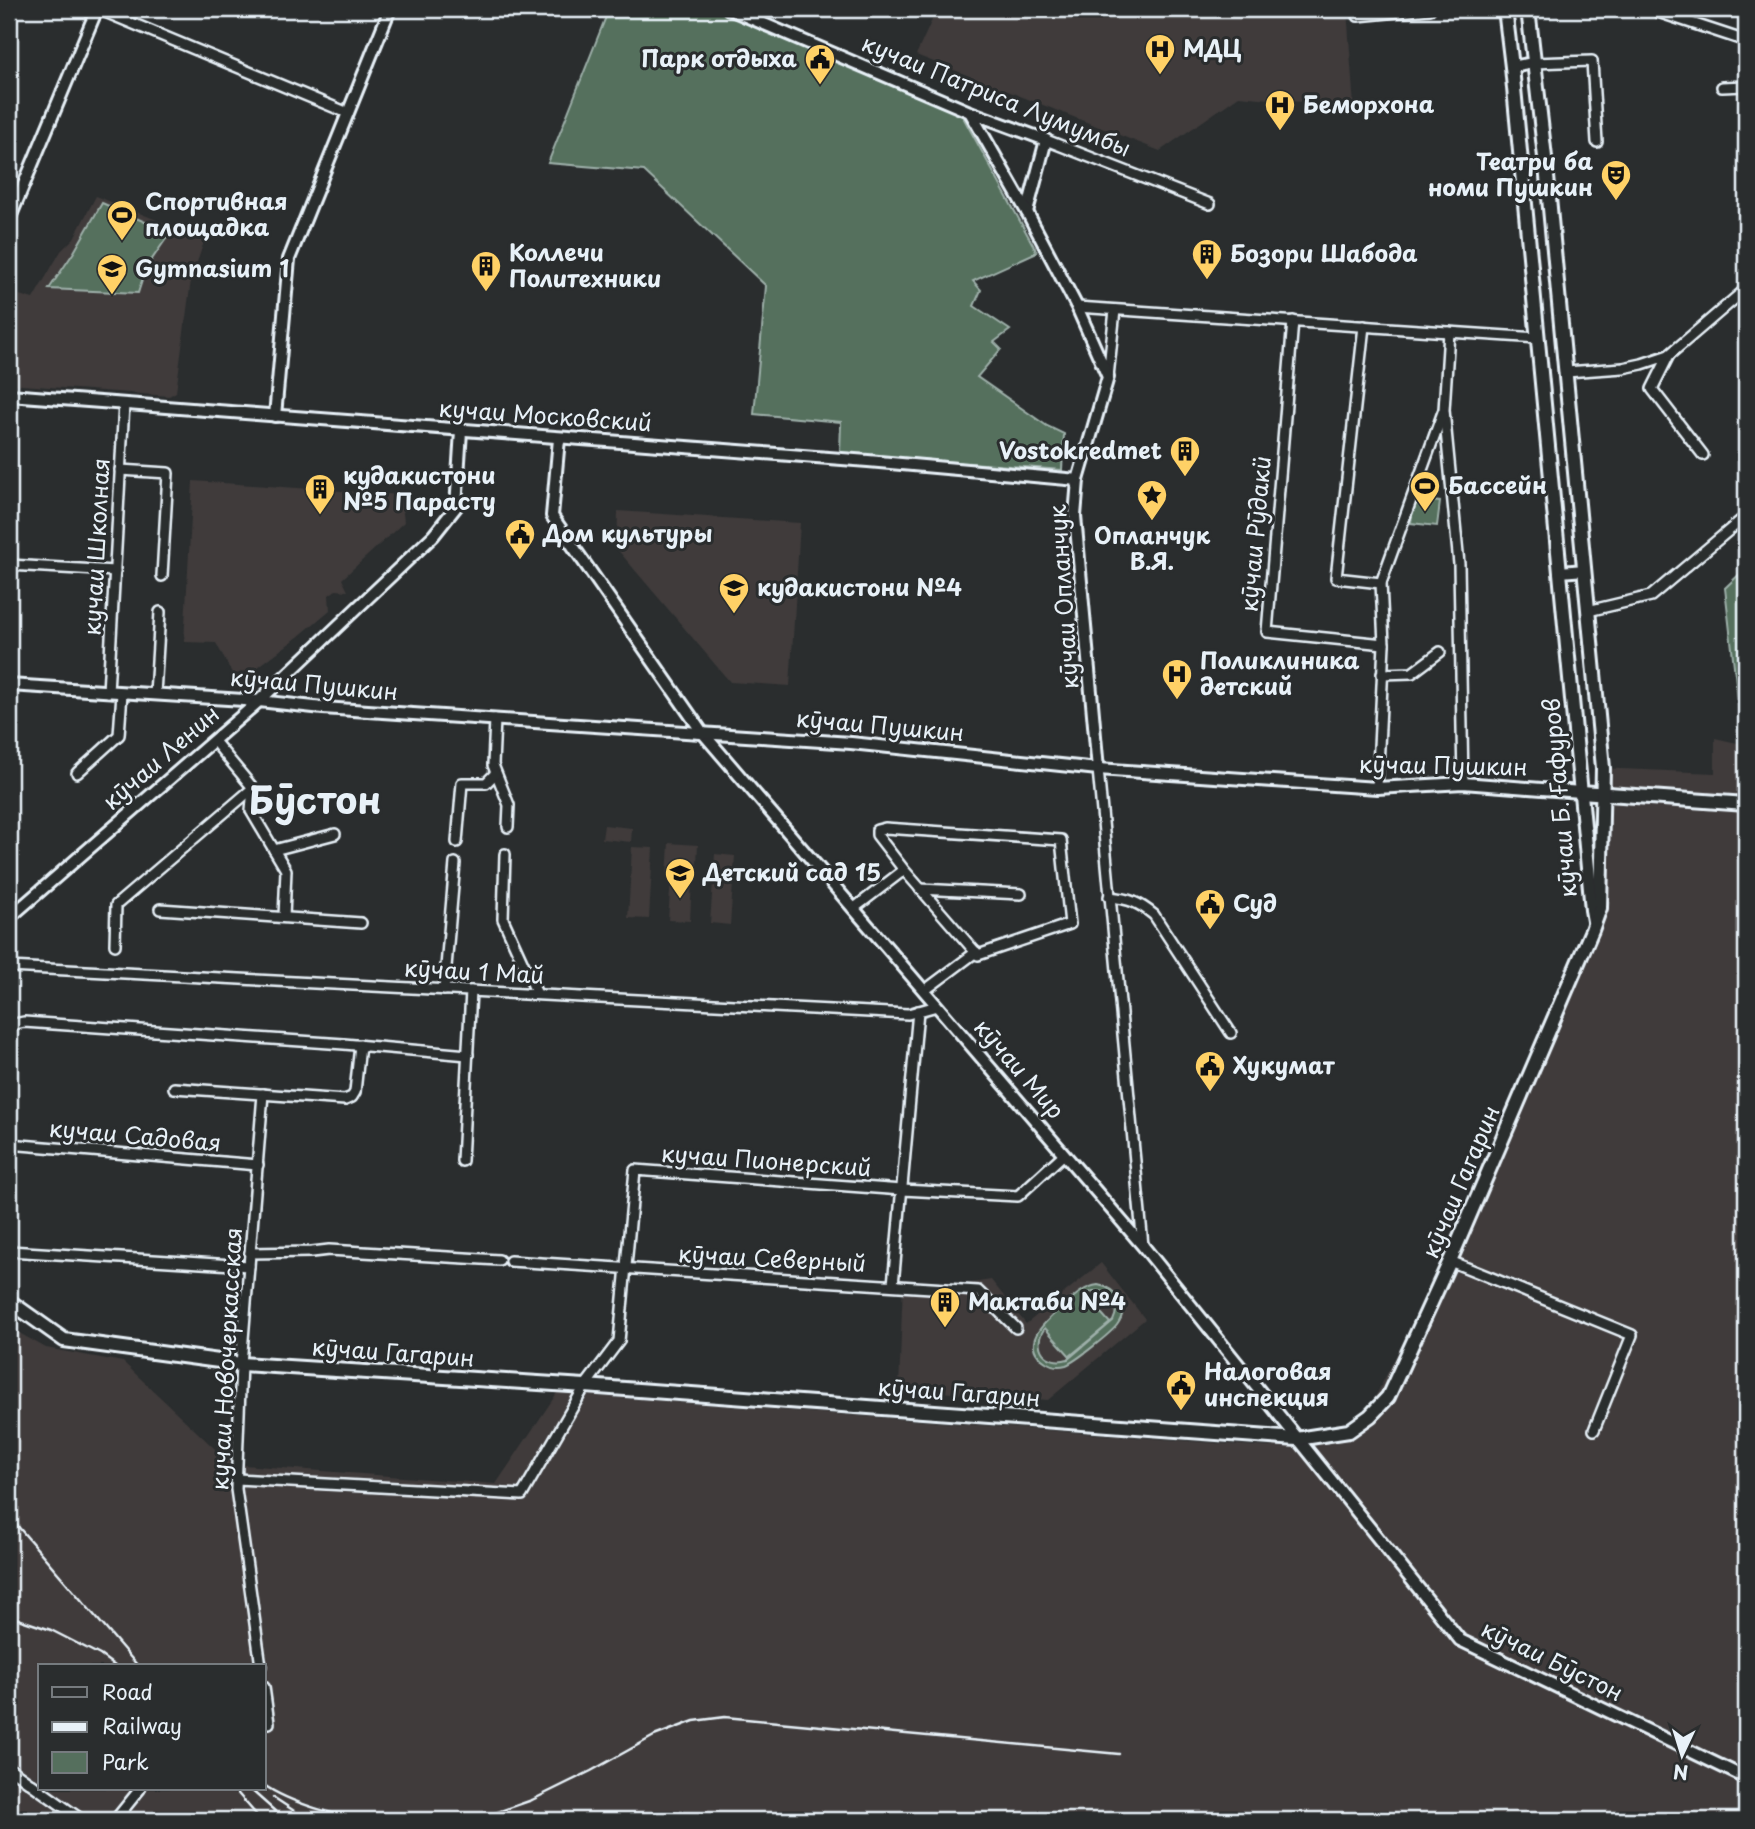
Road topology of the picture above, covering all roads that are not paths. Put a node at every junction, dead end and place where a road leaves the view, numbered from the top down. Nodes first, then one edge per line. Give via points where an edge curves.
1 (98, 9) edge
2 (390, 9) edge
3 (729, 9) edge
4 (1430, 9) edge
5 (1504, 9) edge
6 (1528, 9) edge
7 (1656, 9) edge
8 (1358, 16) dead end
9 (1746, 41) edge
10 (1533, 63) junction
11 (1512, 67) junction
12 (1746, 86) edge
13 (1722, 87) dead end
14 (970, 112) junction
15 (348, 113) junction
16 (1046, 140) junction
17 (1597, 142) dead end
18 (1210, 204) dead end
19 (1027, 212) junction
20 (9, 220) edge
21 (1746, 289) edge
22 (1077, 307) junction
23 (1115, 310) junction
24 (1293, 321) junction
25 (1364, 326) junction
26 (1449, 332) junction
27 (1538, 338) junction
28 (1669, 355) junction
29 (1566, 372) junction
30 (1108, 377) junction
31 (9, 395) edge
32 (124, 404) junction
33 (1444, 410) junction
34 (275, 416) junction
35 (461, 431) junction
36 (559, 439) junction
37 (1703, 454) dead end
38 (120, 470) junction
39 (1078, 480) junction
40 (1746, 516) edge
41 (9, 565) edge
42 (1585, 570) junction
43 (115, 571) junction
44 (1560, 572) junction
45 (162, 576) dead end
46 (1381, 583) junction
47 (1588, 611) junction
48 (160, 612) dead end
49 (1384, 644) junction
50 (1440, 652) dead end
51 (1382, 674) junction
52 (9, 685) edge
53 (108, 692) junction
54 (122, 692) junction
55 (155, 694) junction
56 (259, 701) junction
57 (495, 719) junction
58 (702, 732) junction
59 (214, 741) junction
60 (1098, 769) junction
61 (77, 773) dead end
62 (495, 774) junction
63 (1463, 783) junction
64 (253, 788) junction
65 (1377, 788) junction
66 (1581, 792) junction
67 (1602, 793) junction
68 (1746, 804) edge
69 (508, 827) dead end
70 (335, 834) dead end
71 (457, 842) dead end
72 (274, 850) junction
73 (505, 853) dead end
74 (455, 863) dead end
75 (904, 870) junction
76 (920, 889) junction
77 (1021, 894) dead end
78 (1109, 897) junction
79 (160, 909) dead end
80 (853, 909) junction
81 (284, 917) junction
82 (9, 918) edge
83 (1594, 921) junction
84 (361, 923) dead end
85 (115, 945) dead end
86 (976, 952) junction
87 (9, 967) edge
88 (444, 989) junction
89 (471, 991) junction
90 (924, 991) junction
91 (537, 994) junction
92 (937, 1006) junction
93 (918, 1011) junction
94 (9, 1025) edge
95 (1231, 1033) dead end
96 (360, 1045) junction
97 (468, 1055) junction
98 (174, 1088) dead end
99 (263, 1094) junction
100 (9, 1144) edge
101 (1064, 1154) junction
102 (462, 1161) dead end
103 (258, 1165) junction
104 (902, 1190) junction
105 (1143, 1246) junction
106 (9, 1251) edge
107 (250, 1253) junction
108 (499, 1261) dead end
109 (510, 1261) dead end
110 (1450, 1261) junction
111 (249, 1266) junction
112 (626, 1269) junction
113 (893, 1285) junction
114 (9, 1301) edge
115 (1016, 1328) dead end
116 (241, 1364) junction
117 (585, 1386) junction
118 (1594, 1430) dead end
119 (1297, 1438) junction
120 (237, 1479) junction
121 (261, 1664) edge
122 (266, 1701) edge
123 (269, 1723) dead end
124 (9, 1768) edge
125 (1746, 1778) edge
126 (38, 1789) edge
127 (40, 1790) edge
128 (139, 1790) edge
129 (82, 1820) edge
130 (115, 1820) edge

1 - 15 street
1 - 20 street
2 - 15 street
3 - 14 street, кучаи Патриса Лумумбы
4 - 8 street
5 - 11 main road, кӯчаи Б. Ғафуров
6 - 10 main road, кӯчаи Б. Ғафуров
7 - 9 street
10 - 11 street
10 - 17 street via 1592,61
10 - 29 main road, кӯчаи Б. Ғафуров
11 - 27 main road, кӯчаи Б. Ғафуров
12 - 13 street
14 - 16 street, кучаи Патриса Лумумбы
14 - 19 street
15 - 34 street via 289,258
16 - 18 street, кучаи Патриса Лумумбы
16 - 19 street
19 - 22 street
21 - 28 street
22 - 23 street
22 - 30 street
23 - 24 street
23 - 30 street
24 - 25 street
24 - 49 street, кӯчаи Рӯдакӣ via 1267,632
25 - 26 street
25 - 46 street via 1336,578
26 - 27 street
26 - 33 street
27 - 44 main road, кӯчаи Б. Ғафуров
28 - 29 street via 1623,368
28 - 37 street via 1652,389
29 - 42 main road, кӯчаи Б. Ғафуров
30 - 39 street, кӯчаи Опланчук
31 - 32 street, кучаи Московский
32 - 34 street, кучаи Московский
32 - 38 street, кучаи Школная
33 - 46 street
33 - 63 street via 1459,564
34 - 35 street, кучаи Московский
35 - 36 street, кучаи Московский
35 - 56 street, кӯчаи Ленин via 456,507 433,536
36 - 39 street, кучаи Московский
36 - 58 street via 552,516
38 - 43 street, кучаи Школная
38 - 45 street via 168,473
39 - 60 street, кӯчаи Опланчук via 1075,516
40 - 47 street via 1651,596
41 - 43 street
42 - 44 street
42 - 47 main road, кӯчаи Б. Ғафуров
43 - 53 street, кучаи Школная
44 - 66 main road, кӯчаи Б. Ғафуров
46 - 49 street
47 - 67 main road, кӯчаи Б. Ғафуров
48 - 55 street
49 - 51 street
50 - 51 street via 1412,673
51 - 65 street
52 - 53 street, кӯчаи Пушкин
53 - 54 street, кӯчаи Пушкин
54 - 55 street, кӯчаи Пушкин
54 - 61 street via 119,735
55 - 56 street, кӯчаи Пушкин
56 - 57 street, кӯчаи Пушкин
56 - 59 street, кӯчаи Ленин
57 - 58 street, кӯчаи Пушкин
57 - 62 street
58 - 60 street, кӯчаи Пушкин
58 - 80 street, кӯчаи Мир
59 - 64 street
59 - 82 street, кӯчаи Ленин
60 - 65 street, кӯчаи Пушкин
60 - 78 street
62 - 69 street via 509,805
62 - 71 street via 486,782 463,783
63 - 65 street, кӯчаи Пушкин
63 - 66 street, кӯчаи Пушкин
64 - 72 street via 251,811
64 - 85 street via 116,905
66 - 67 main road, кӯчаи Пушкин
66 - 83 main road, кӯчаи Б. Ғафуров
67 - 68 main road, кӯчаи Пушкин
67 - 83 main road, кӯчаи Б. Ғафуров via 1600,908
70 - 72 street
72 - 81 street via 286,870
73 - 91 street via 503,919
74 - 88 street
75 - 76 street
75 - 80 street
75 - 86 street via 877,831 1061,840 1070,924
76 - 77 street
76 - 86 street
78 - 95 street via 1134,901 1154,915
78 - 105 street
79 - 81 street
80 - 90 street, кӯчаи Мир
81 - 84 street
83 - 110 main road, кӯчаи Гагарин
86 - 90 street
87 - 88 street, кӯчаи 1 Май
88 - 89 street, кӯчаи 1 Май
89 - 91 street, кӯчаи 1 Май
89 - 97 street
90 - 92 street, кӯчаи Мир
91 - 93 street, кӯчаи 1 Май
92 - 93 street, кӯчаи 1 Май
92 - 101 street, кӯчаи Мир
93 - 104 street
94 - 96 street via 24,1022
96 - 97 street
96 - 99 street via 352,1097
97 - 102 street
98 - 99 street
99 - 103 street, кучаи Новочеркасская
100 - 103 street, кучаи Садовая
101 - 104 street, кучаи Пионерский via 1018,1196
101 - 105 street, кӯчаи Мир
103 - 107 street, кучаи Новочеркасская
104 - 112 street, кучаи Пионерский via 635,1170
104 - 113 street
105 - 119 street, кӯчаи Мир
106 - 111 street
107 - 108 street via 329,1250
107 - 111 street, кучаи Новочеркасская
109 - 112 street, кӯчаи Северный
110 - 118 street via 1632,1335
110 - 119 main road, кӯчаи Гагарин via 1388,1396 1349,1431
111 - 116 street, кучаи Новочеркасская
112 - 113 street, кӯчаи Северный
112 - 117 street, кучаи Пионерский via 620,1340
113 - 115 street, кӯчаи Северный via 978,1291
114 - 116 main road, кӯчаи Гагарин via 64,1340
116 - 117 main road, кӯчаи Гагарин
116 - 120 street, кучаи Новочеркасская
117 - 119 main road, кӯчаи Гагарин
117 - 120 street, кучаи Пионерский via 522,1495
119 - 125 street, кӯчаи Бӯстон via 1460,1640
120 - 121 street, кучаи Новочеркасская
122 - 123 street
124 - 126 street
127 - 129 street
128 - 130 street

